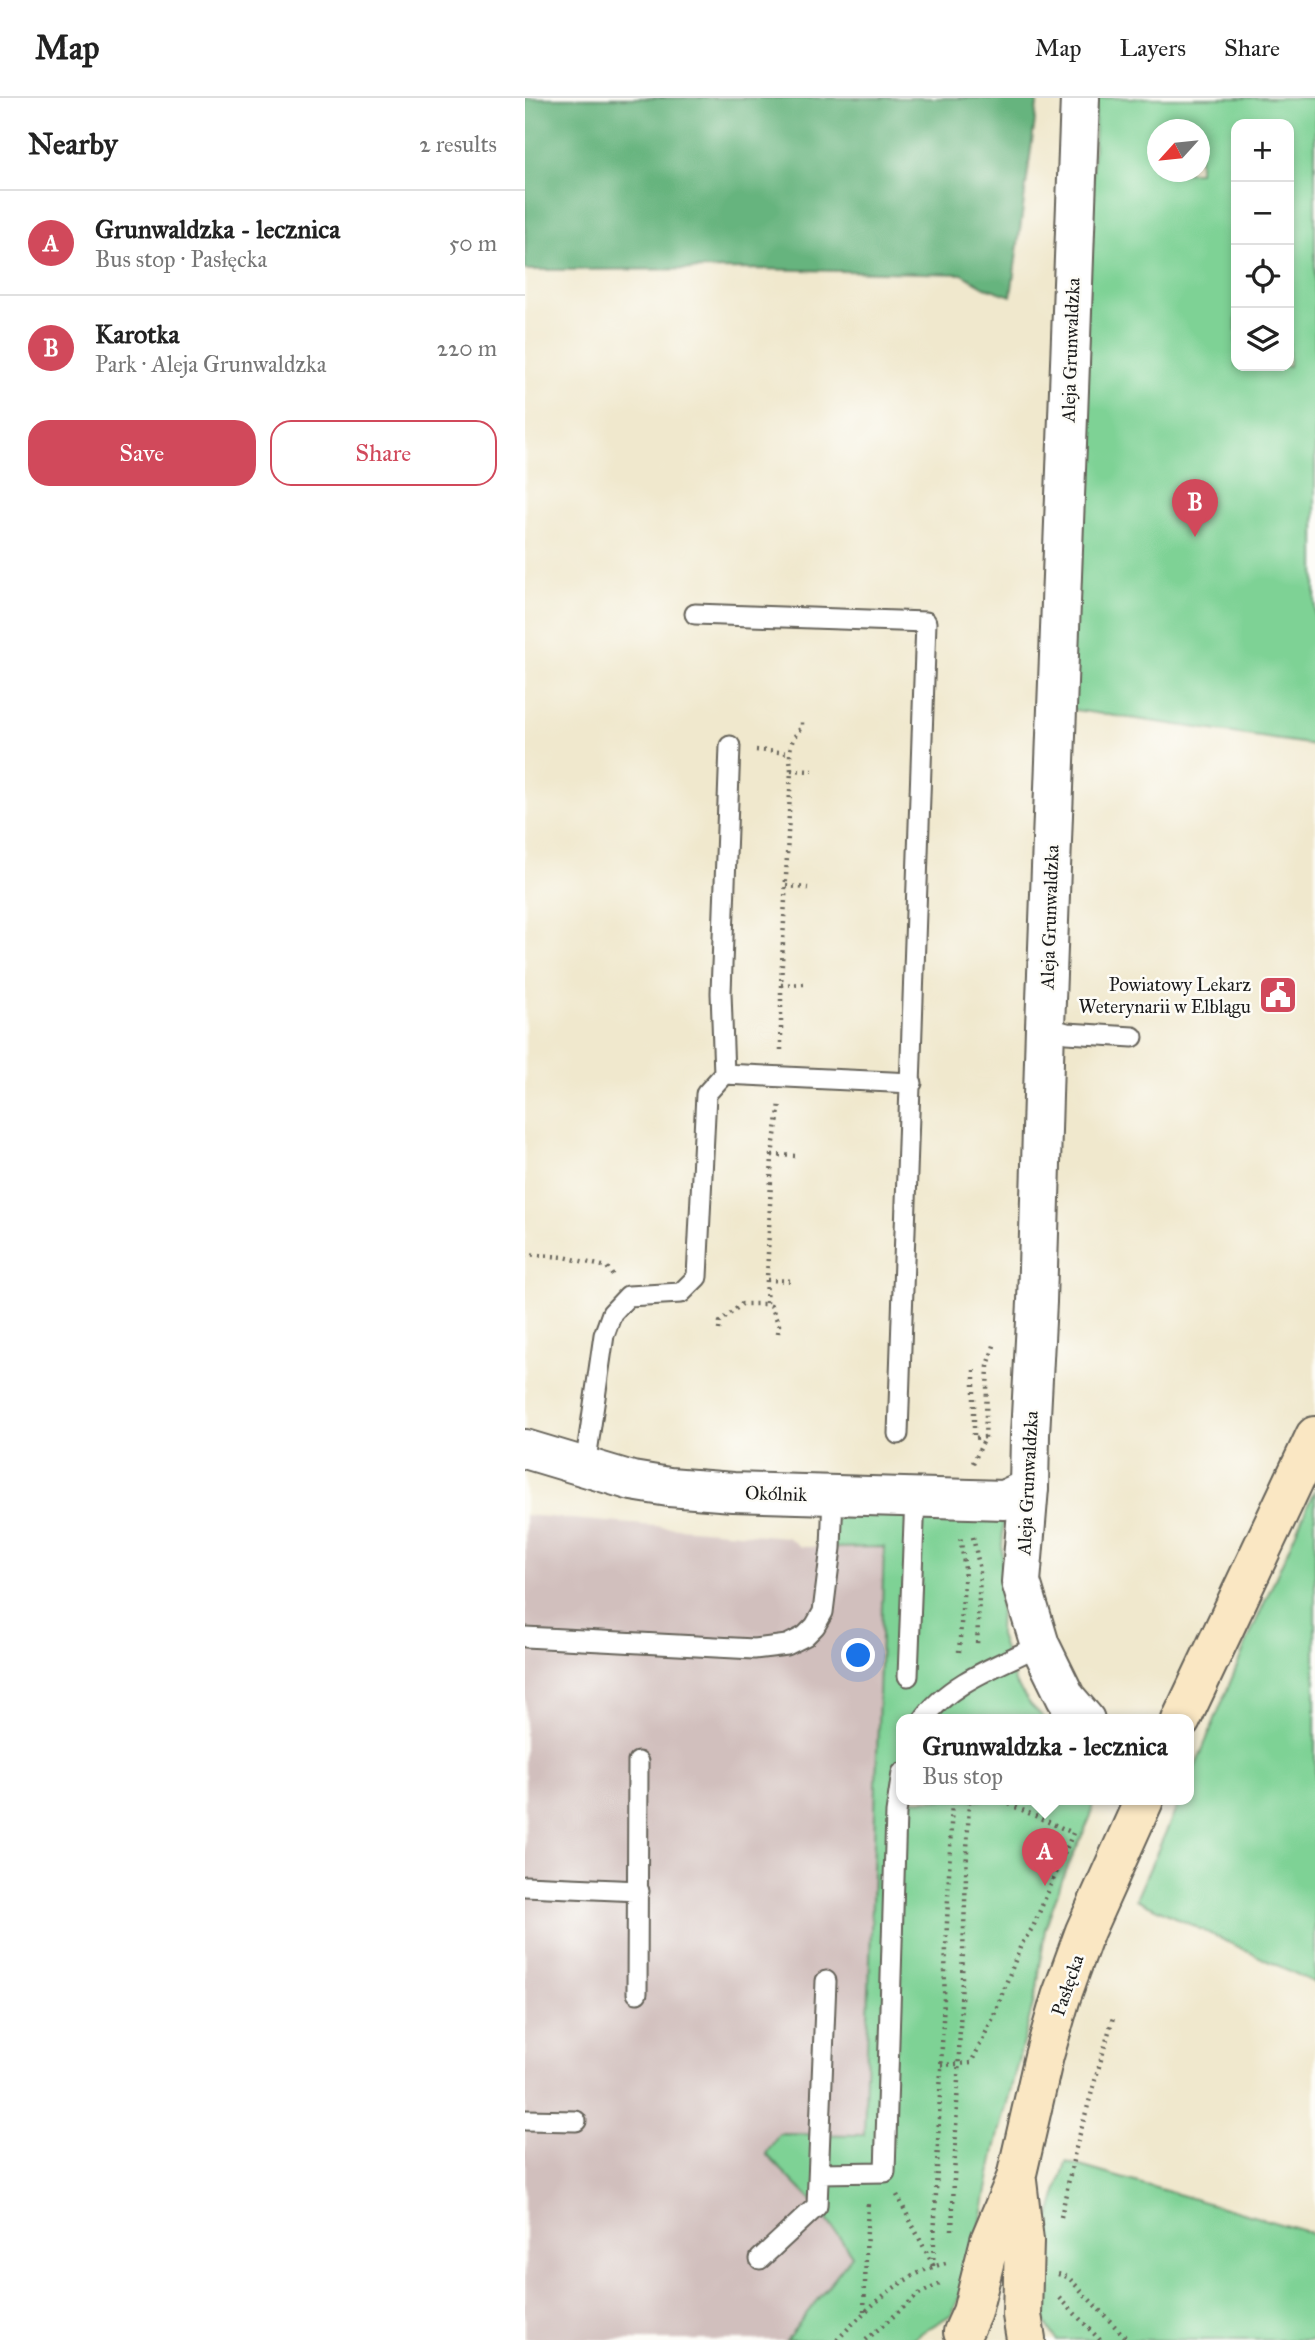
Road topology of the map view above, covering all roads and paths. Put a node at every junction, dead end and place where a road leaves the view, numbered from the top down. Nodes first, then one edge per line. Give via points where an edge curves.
1 (1080, 98) edge
2 (695, 614) dead end
3 (802, 720) dead end
4 (730, 746) dead end
5 (791, 770) junction
6 (813, 771) dead end
7 (786, 886) junction
8 (808, 888) dead end
9 (804, 984) dead end
10 (782, 985) junction
11 (1045, 1027) junction
12 (1133, 1037) dead end
13 (724, 1074) junction
14 (781, 1077) junction
15 (912, 1083) junction
16 (798, 1156) dead end
17 (525, 1254) edge
18 (767, 1280) junction
19 (794, 1281) dead end
20 (628, 1296) junction
21 (766, 1304) junction
22 (719, 1330) dead end
23 (778, 1333) dead end
24 (988, 1366) dead end
25 (974, 1370) dead end
26 (898, 1434) dead end
27 (1315, 1436) edge
28 (985, 1437) junction
29 (525, 1449) edge
30 (585, 1467) junction
31 (971, 1468) dead end
32 (1029, 1488) junction
33 (833, 1494) junction
34 (915, 1497) junction
35 (970, 1532) dead end
36 (960, 1536) dead end
37 (525, 1637) edge
38 (1040, 1645) junction
39 (908, 1676) dead end
40 (976, 1676) junction
41 (957, 1688) junction
42 (928, 1714) edge
43 (1080, 1714) edge
44 (1184, 1714) edge
45 (638, 1762) dead end
46 (897, 1805) edge
47 (952, 1805) edge
48 (969, 1805) edge
49 (1011, 1805) edge
50 (1142, 1805) edge
51 (525, 1886) edge
52 (639, 1891) junction
53 (826, 1980) dead end
54 (637, 1993) dead end
55 (1114, 2014) dead end
56 (941, 2065) junction
57 (959, 2065) junction
58 (525, 2120) edge
59 (576, 2121) dead end
60 (876, 2172) junction
61 (819, 2173) junction
62 (1017, 2178) junction
63 (1060, 2218) dead end
64 (951, 2235) dead end
65 (760, 2259) dead end
66 (950, 2261) dead end
67 (933, 2266) junction
68 (947, 2272) dead end
69 (1048, 2272) dead end
70 (944, 2282) dead end
71 (864, 2312) junction
72 (951, 2336) edge
73 (837, 2340) edge
74 (866, 2340) edge
75 (1027, 2340) edge
76 (1128, 2340) edge

1 - 11 street, Aleja Grunwaldzka
2 - 15 lane via 926,622
3 - 5 path via 802,727 792,737
4 - 13 lane via 721,993
5 - 6 path
5 - 7 path
7 - 8 path
7 - 10 path
9 - 10 path
10 - 14 path
11 - 12 lane
11 - 32 street, Aleja Grunwaldzka
13 - 14 lane
13 - 20 lane via 706,1094 697,1277 681,1293
14 - 15 lane
15 - 26 lane
16 - 18 path via 772,1154
17 - 20 path via 564,1256 607,1267
18 - 19 path
18 - 21 path
20 - 30 lane via 612,1313 604,1335
21 - 22 path via 742,1304 720,1322
21 - 23 path via 779,1325
24 - 28 path
25 - 28 path via 974,1438
27 - 44 main road
28 - 31 path
29 - 30 street, Okólnik
30 - 33 street, Okólnik via 669,1487
32 - 34 street, Okólnik via 1004,1500
32 - 38 street, Aleja Grunwaldzka via 1021,1581
33 - 34 street, Okólnik
33 - 37 lane via 823,1612 805,1636 787,1645 754,1649
34 - 39 lane
35 - 40 path via 980,1570
36 - 41 path via 965,1569
38 - 40 lane
38 - 43 street, Aleja Grunwaldzka via 1066,1698
40 - 41 lane
41 - 42 lane
45 - 52 lane
46 - 60 lane
47 - 56 path
48 - 57 path
49 - 57 path via 1073,1833 971,2063
50 - 62 main road, Pasłęcka via 1061,1997
51 - 52 lane
52 - 54 lane
53 - 61 lane
55 - 63 path
56 - 57 path
56 - 67 path
57 - 64 path
58 - 59 lane
60 - 61 lane
60 - 67 path
60 - 71 path
61 - 65 lane via 817,2206
62 - 72 main road, Pasłęcka via 990,2241 972,2312
62 - 75 main road, Pasłęcka
66 - 68 path
67 - 71 path via 899,2284
69 - 76 path via 1068,2277
70 - 74 path via 919,2294
71 - 73 path
72 - 75 main road via 984,2330

